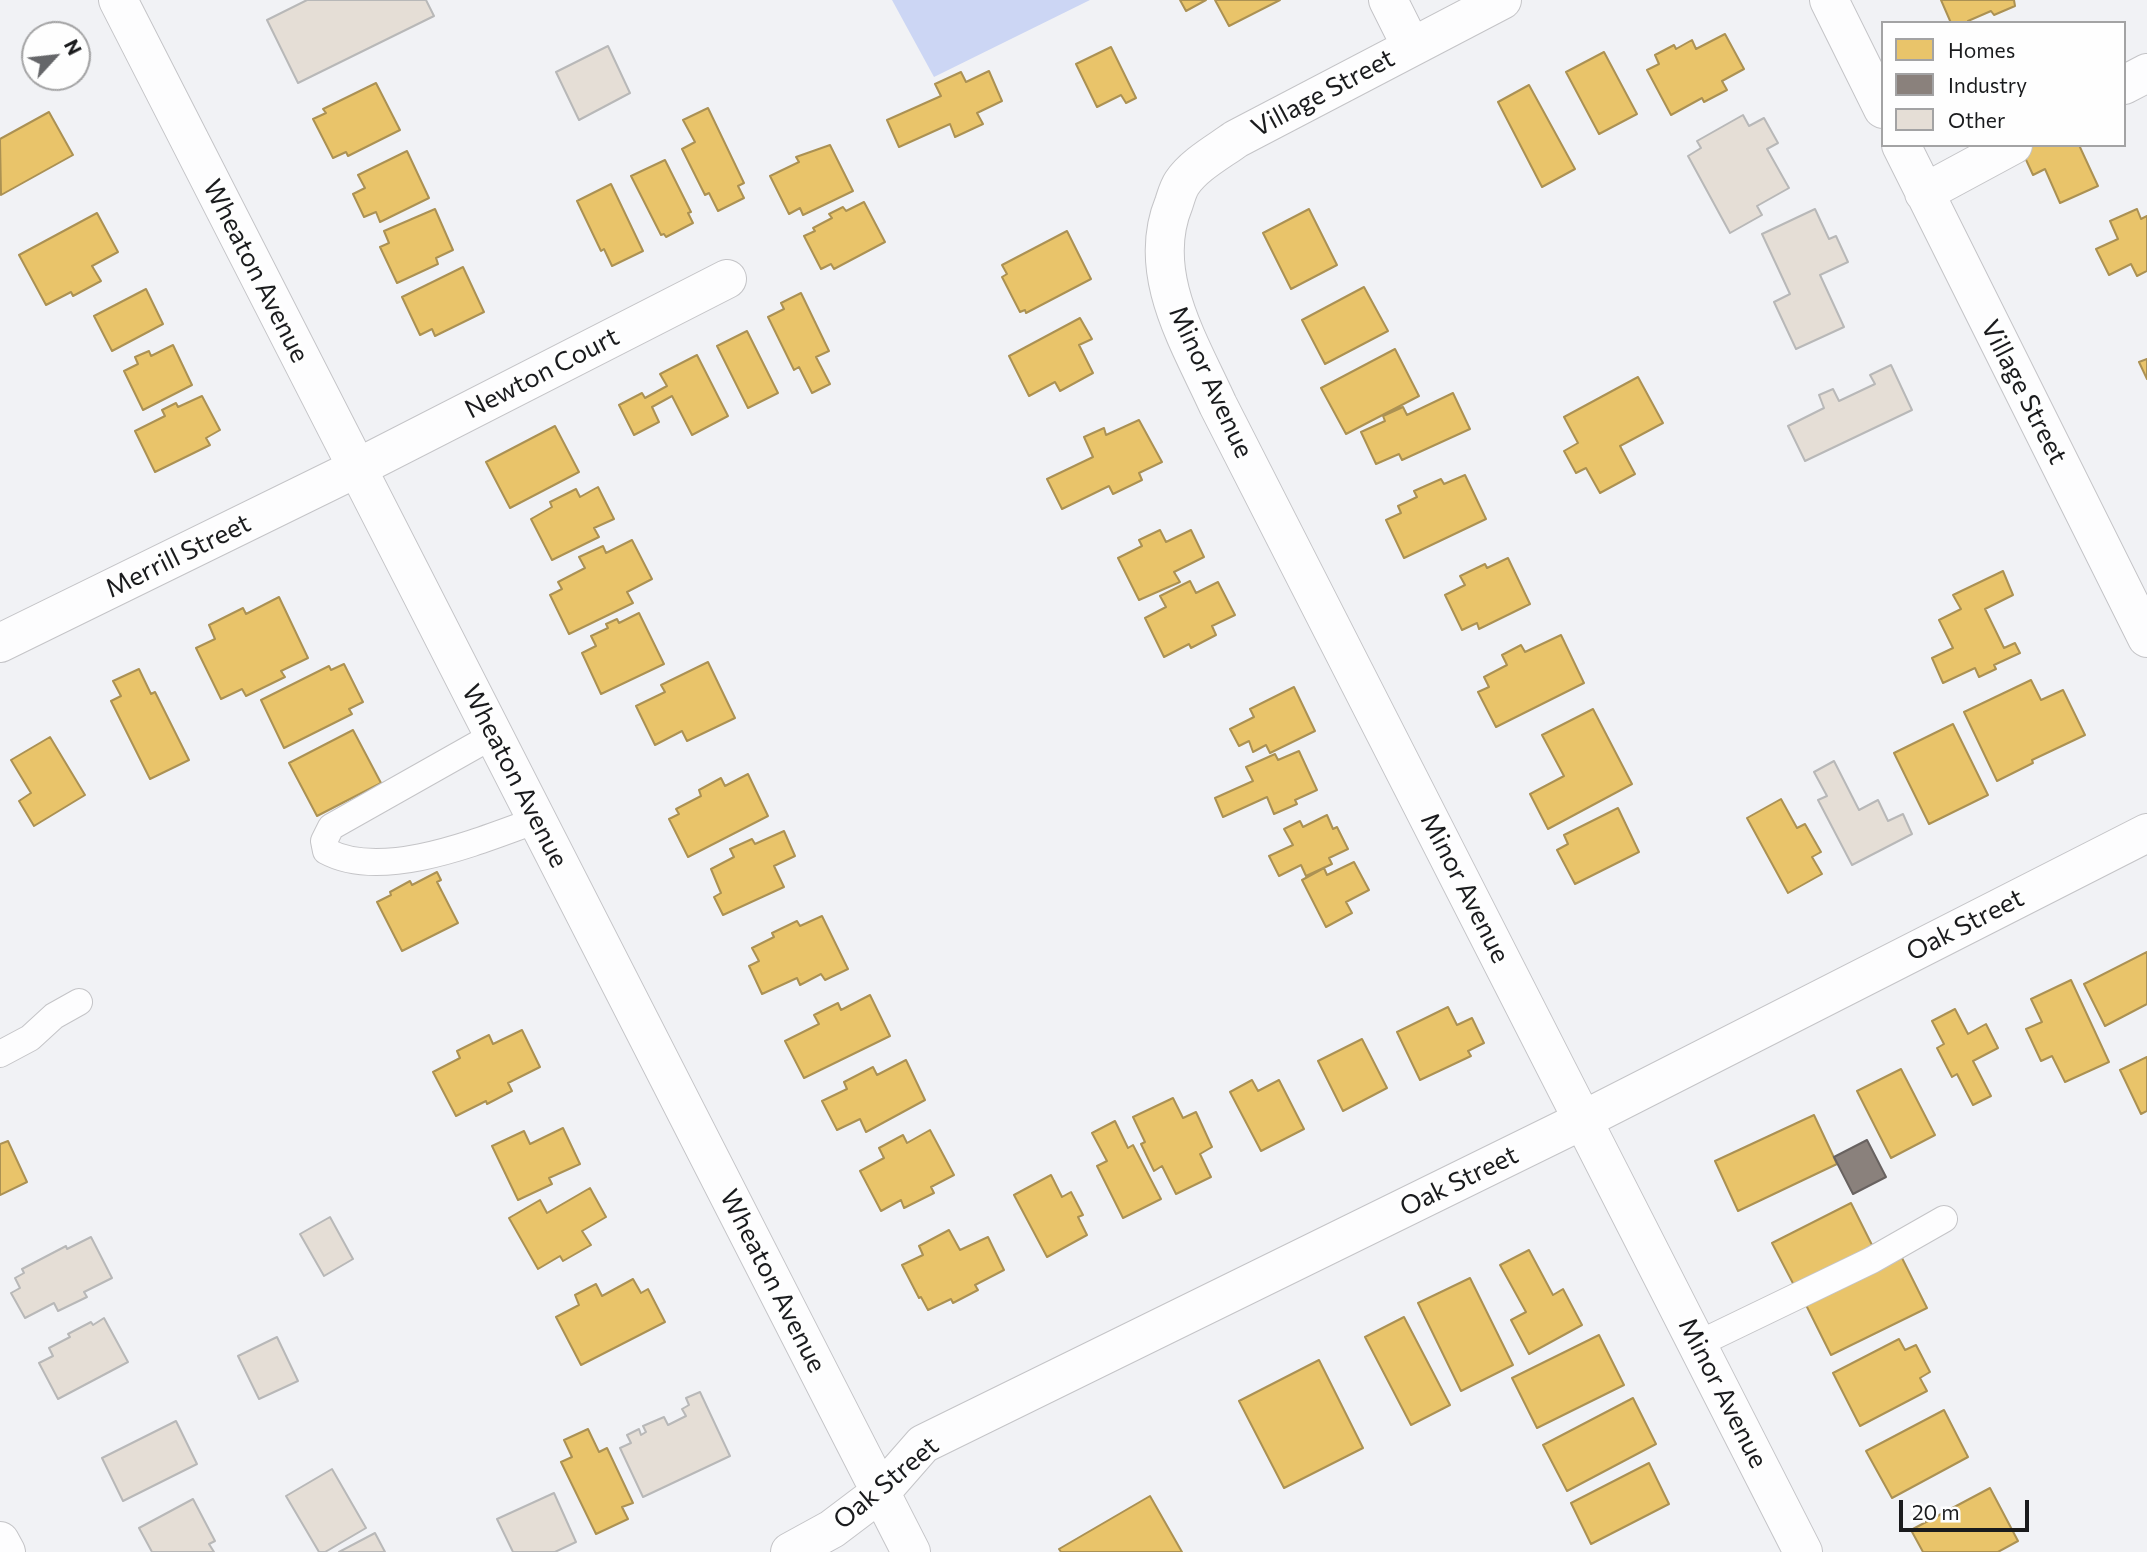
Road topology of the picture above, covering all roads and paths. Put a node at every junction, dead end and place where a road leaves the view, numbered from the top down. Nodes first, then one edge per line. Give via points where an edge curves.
1 (1388, 0) edge
2 (1502, 0) edge
3 (1829, 0) edge
4 (122, 1) edge
5 (1411, 46) junction
6 (2147, 73) edge
7 (2126, 84) edge
8 (1881, 105) edge
9 (1901, 147) edge
10 (2009, 147) edge
11 (1924, 193) junction
12 (1169, 214) joint
13 (727, 279) dead end
14 (357, 468) junction
15 (2147, 638) edge
16 (0, 643) edge
17 (494, 735) junction
18 (537, 820) junction
19 (2147, 833) edge
20 (79, 1002) dead end
21 (0, 1054) edge
22 (1583, 1120) junction
23 (1944, 1219) dead end
24 (1698, 1344) junction
25 (881, 1492) junction
26 (0, 1541) edge
27 (6, 1552) edge
28 (790, 1552) edge
29 (911, 1552) edge
30 (1803, 1552) edge

1 - 5 street
2 - 5 street, Village Street
3 - 8 street
4 - 14 street, Wheaton Avenue
5 - 12 street, Village Street via 1236,139 1182,182
6 - 7 street
9 - 11 street, Village Street
10 - 11 street
11 - 15 street, Village Street
12 - 22 street, Minor Avenue via 1163,252 1180,322
13 - 14 street, Newton Court
14 - 16 street, Merrill Street
14 - 17 street, Wheaton Avenue
17 - 18 street, Wheaton Avenue
17 - 18 lane via 331,827 324,841 326,851 349,860 385,862 455,850
18 - 25 street, Wheaton Avenue
19 - 22 street, Oak Street
20 - 21 lane
22 - 24 street, Minor Avenue
22 - 25 street, Oak Street via 923,1444
23 - 24 lane
24 - 30 street, Minor Avenue
25 - 28 street, Oak Street via 832,1529
25 - 29 street, Wheaton Avenue
26 - 27 street

